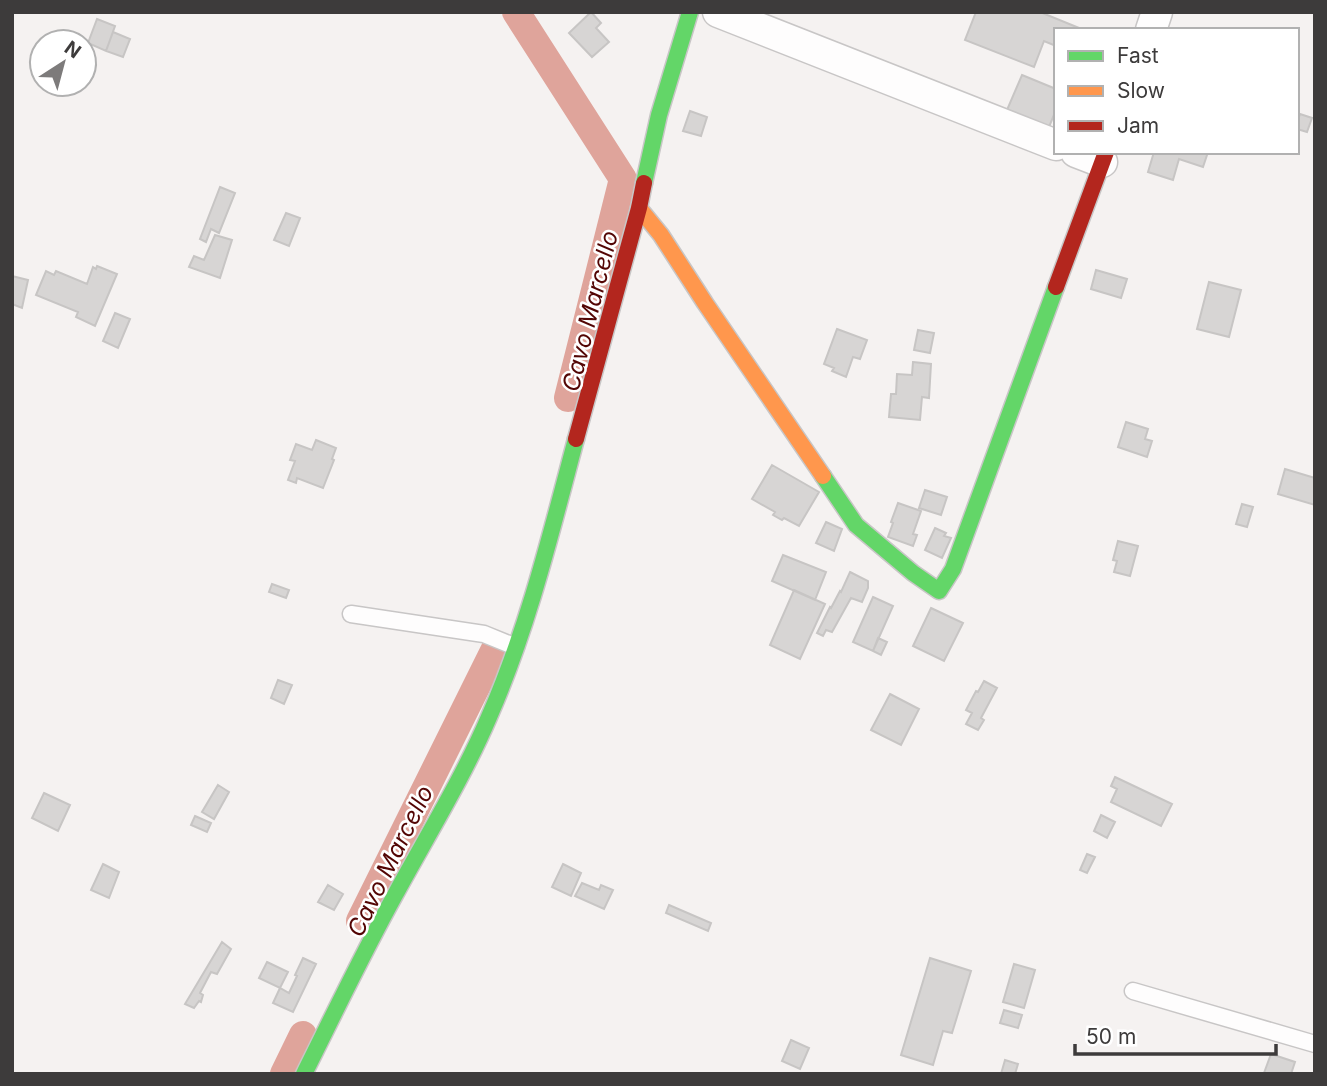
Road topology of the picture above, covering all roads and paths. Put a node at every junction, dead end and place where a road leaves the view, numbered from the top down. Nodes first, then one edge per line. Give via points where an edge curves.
1 (690, 12) edge
2 (718, 12) edge
3 (1054, 144) edge
4 (1095, 156) edge
5 (639, 208) junction
6 (351, 614) dead end
7 (516, 647) junction
8 (1133, 991) dead end
9 (1315, 1044) edge
10 (304, 1074) edge

1 - 5 street via 659,115
2 - 3 street
4 - 5 street via 953,569 939,591 856,525
5 - 7 street
6 - 7 lane via 484,634
7 - 10 street via 489,718
8 - 9 lane

